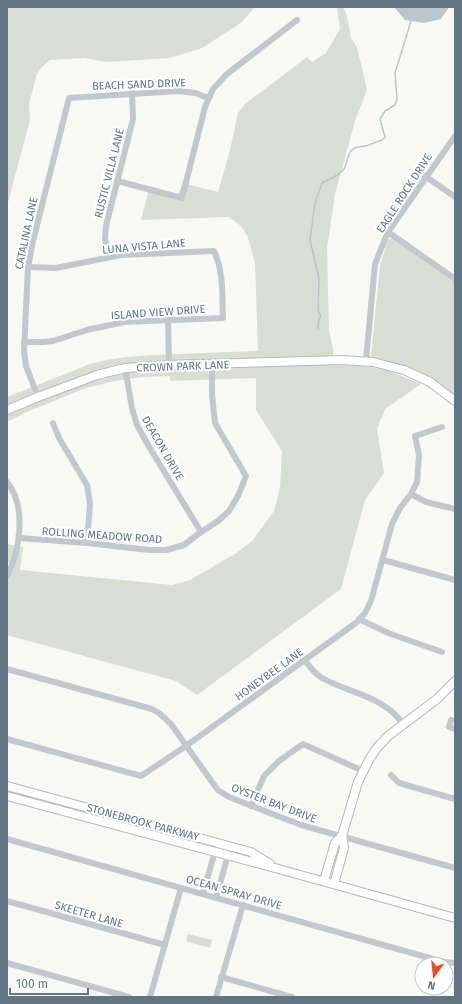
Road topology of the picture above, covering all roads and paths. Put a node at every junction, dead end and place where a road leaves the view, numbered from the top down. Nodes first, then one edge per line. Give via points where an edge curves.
1 (297, 20) dead end
2 (132, 93) junction
3 (69, 98) joint
4 (208, 98) junction
5 (455, 136) edge
6 (426, 176) junction
7 (117, 181) junction
8 (455, 197) edge
9 (388, 232) junction
10 (108, 257) junction
11 (28, 266) junction
12 (455, 279) edge
13 (223, 318) joint
14 (168, 320) junction
15 (24, 342) junction
16 (366, 360) junction
17 (212, 364) junction
18 (169, 365) junction
19 (125, 368) junction
20 (38, 397) junction
21 (455, 401) edge
22 (7, 410) edge
23 (53, 423) dead end
24 (442, 427) dead end
25 (7, 482) edge
26 (411, 494) junction
27 (455, 509) edge
28 (201, 532) junction
29 (19, 538) junction
30 (87, 543) junction
31 (383, 560) junction
32 (7, 576) edge
33 (455, 580) edge
34 (359, 619) junction
35 (442, 652) dead end
36 (304, 660) junction
37 (7, 669) edge
38 (455, 681) edge
39 (451, 720) dead end
40 (403, 724) junction
41 (455, 729) edge
42 (7, 739) edge
43 (186, 746) junction
44 (363, 771) junction
45 (391, 775) dead end
46 (7, 786) edge
47 (7, 796) edge
48 (455, 799) edge
49 (251, 806) junction
50 (342, 836) junction
51 (7, 839) edge
52 (224, 844) junction
53 (215, 851) junction
54 (228, 855) junction
55 (275, 868) junction
56 (455, 868) edge
57 (324, 882) junction
58 (334, 884) junction
59 (181, 888) junction
60 (203, 894) junction
61 (216, 898) junction
62 (7, 901) edge
63 (243, 905) junction
64 (455, 918) edge
65 (165, 945) junction
66 (7, 963) edge
67 (455, 963) edge
68 (221, 977) junction
69 (129, 997) edge
70 (150, 997) edge
71 (216, 997) edge
72 (292, 997) edge

1 - 4 street via 223,77
2 - 3 street, BEACH SAND DRIVE
2 - 4 street, BEACH SAND DRIVE via 185,91
2 - 7 street, RUSTIC VILLA LANE via 132,119
3 - 11 street, CATALINA LANE
4 - 7 street via 182,198
5 - 6 street, EAGLE ROCK DRIVE
6 - 8 street
6 - 9 street, EAGLE ROCK DRIVE
7 - 10 street, RUSTIC VILLA LANE via 106,226
9 - 12 street
9 - 16 street, EAGLE ROCK DRIVE via 375,264
10 - 11 street, LUNA VISTA LANE via 56,268
10 - 13 street, LUNA VISTA LANE via 214,251 221,273
11 - 15 street, CATALINA LANE
13 - 14 street, ISLAND VIEW DRIVE
14 - 15 street, ISLAND VIEW DRIVE via 112,324 48,342
14 - 18 street
15 - 20 street, CATALINA LANE via 26,366
16 - 17 street, CROWN PARK LANE
16 - 21 street, CROWN PARK LANE via 394,367 430,382
17 - 18 street, CROWN PARK LANE
17 - 28 street, ROLLING MEADOW ROAD via 215,423 246,476 229,511
18 - 19 street, CROWN PARK LANE
19 - 20 street, CROWN PARK LANE via 97,375
19 - 28 street, DEACON DRIVE via 137,425
20 - 22 street, CROWN PARK LANE
23 - 30 street via 87,485 90,504
24 - 26 street, HONEYBEE LANE via 415,436 419,467 417,482
25 - 29 street via 18,508
26 - 27 street via 426,502
26 - 31 street, HONEYBEE LANE via 392,524
28 - 30 street, ROLLING MEADOW ROAD via 184,545 166,550
29 - 30 street, ROLLING MEADOW ROAD
29 - 32 street
31 - 33 street
31 - 34 street, HONEYBEE LANE via 371,601
34 - 35 street via 388,633
34 - 36 street, HONEYBEE LANE
36 - 40 street via 321,677 391,710
36 - 43 street, HONEYBEE LANE
37 - 43 street, OYSTER BAY DRIVE via 152,709 171,724
38 - 40 street via 438,699
39 - 41 street via 449,727
40 - 44 street via 376,749
42 - 43 street, HONEYBEE LANE via 141,776
43 - 49 street, OYSTER BAY DRIVE via 218,790
44 - 49 street via 303,744 279,761 264,776
44 - 50 street
45 - 48 street via 399,783
46 - 52 street, STONEBROOK PARKWAY
47 - 53 street, STONEBROOK PARKWAY
49 - 50 street, OYSTER BAY DRIVE via 301,825
50 - 56 street, OYSTER BAY DRIVE
50 - 57 street via 335,843
50 - 58 street via 344,848
51 - 59 street, OCEAN SPRAY DRIVE
52 - 53 street
52 - 54 street
52 - 55 street, STONEBROOK PARKWAY via 251,852
53 - 54 street, STONEBROOK PARKWAY
53 - 60 street
54 - 55 street, STONEBROOK PARKWAY
54 - 61 street
55 - 57 street, STONEBROOK PARKWAY
57 - 58 street, STONEBROOK PARKWAY
58 - 64 street, STONEBROOK PARKWAY
59 - 60 street, OCEAN SPRAY DRIVE
59 - 65 street
60 - 61 street, OCEAN SPRAY DRIVE
61 - 63 street, OCEAN SPRAY DRIVE
62 - 65 street, SKEETER LANE
63 - 67 street, OCEAN SPRAY DRIVE
63 - 68 street
65 - 70 street
66 - 69 street
68 - 71 street
68 - 72 street

